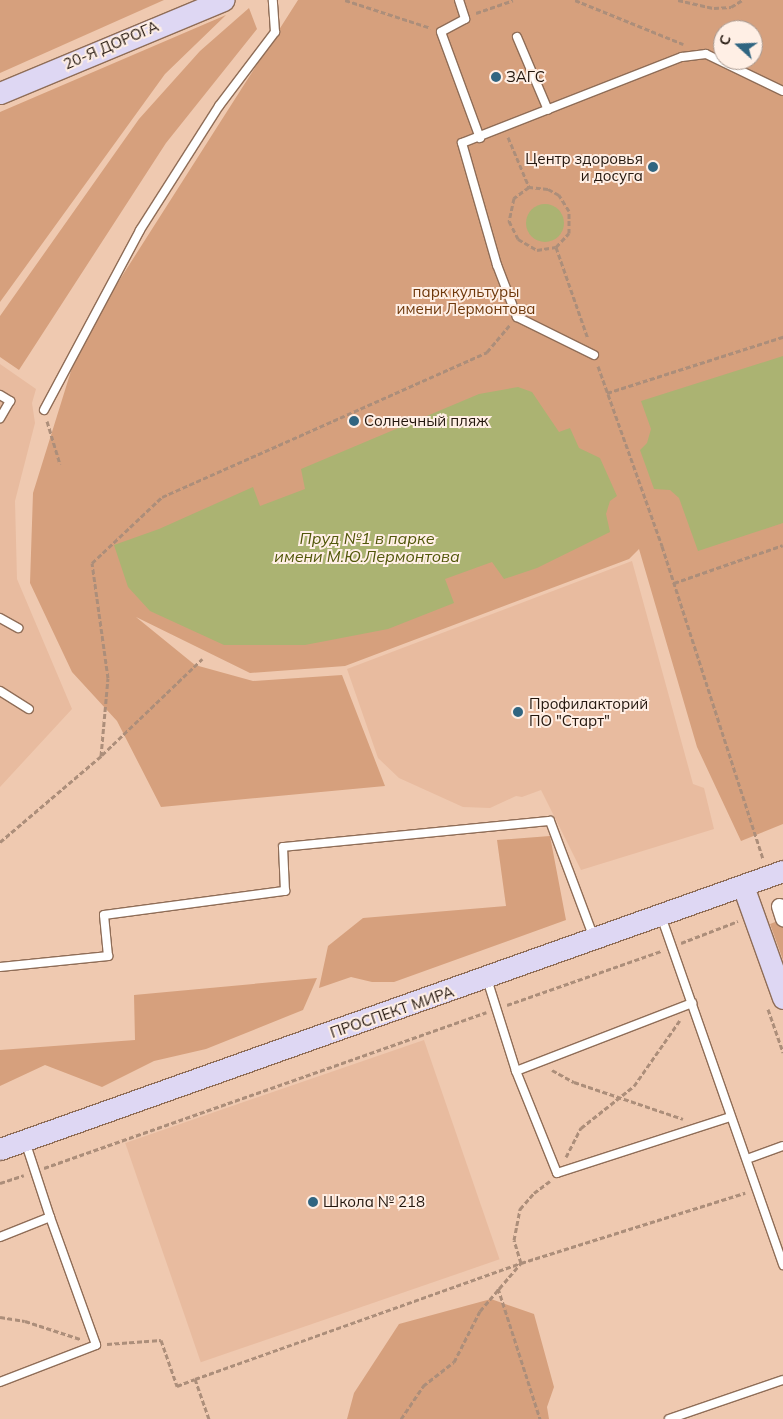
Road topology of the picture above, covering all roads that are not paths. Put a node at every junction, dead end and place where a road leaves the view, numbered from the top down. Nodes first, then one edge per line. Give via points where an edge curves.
1 (222, 0) edge
2 (273, 0) edge
3 (459, 0) edge
4 (517, 37) dead end
5 (0, 92) edge
6 (783, 92) edge
7 (548, 110) junction
8 (480, 138) junction
9 (594, 355) road end
10 (0, 395) edge
11 (44, 410) road end
12 (0, 418) edge
13 (0, 618) edge
14 (18, 628) dead end
15 (0, 691) edge
16 (29, 709) dead end
17 (776, 874) edge
18 (743, 886) junction
19 (661, 916) junction
20 (595, 940) junction
21 (0, 967) edge
22 (487, 978) junction
23 (783, 998) edge
24 (692, 1003) junction
25 (516, 1071) junction
26 (730, 1117) junction
27 (24, 1140) junction
28 (783, 1146) edge
29 (0, 1149) edge
30 (747, 1159) junction
31 (50, 1218) junction
32 (0, 1237) edge
33 (783, 1265) edge
34 (783, 1380) edge
35 (0, 1382) edge
36 (669, 1419) edge

1 - 5 main road, 20-Я ДОРОГА
2 - 11 lane via 275,32 219,106 140,230
3 - 8 lane via 465,19 441,32
4 - 7 lane
6 - 7 lane via 706,54 682,57
7 - 8 lane
8 - 9 lane via 462,144 497,265 517,317
10 - 12 lane via 10,401
13 - 14 lane
15 - 16 lane
17 - 18 main road, ПРОСПЕКТ МИРА
18 - 19 main road, ПРОСПЕКТ МИРА
18 - 23 main road
19 - 20 main road, ПРОСПЕКТ МИРА
19 - 24 lane
20 - 21 lane via 550,821 283,847 285,891 104,916 108,956
20 - 22 main road, ПРОСПЕКТ МИРА
22 - 25 lane
22 - 27 main road, ПРОСПЕКТ МИРА
24 - 25 lane
24 - 26 lane
25 - 26 lane via 560,1172
26 - 30 lane
27 - 29 main road, ПРОСПЕКТ МИРА
27 - 31 lane
28 - 30 lane
30 - 33 lane
31 - 32 lane
31 - 35 lane via 96,1345
34 - 36 lane

